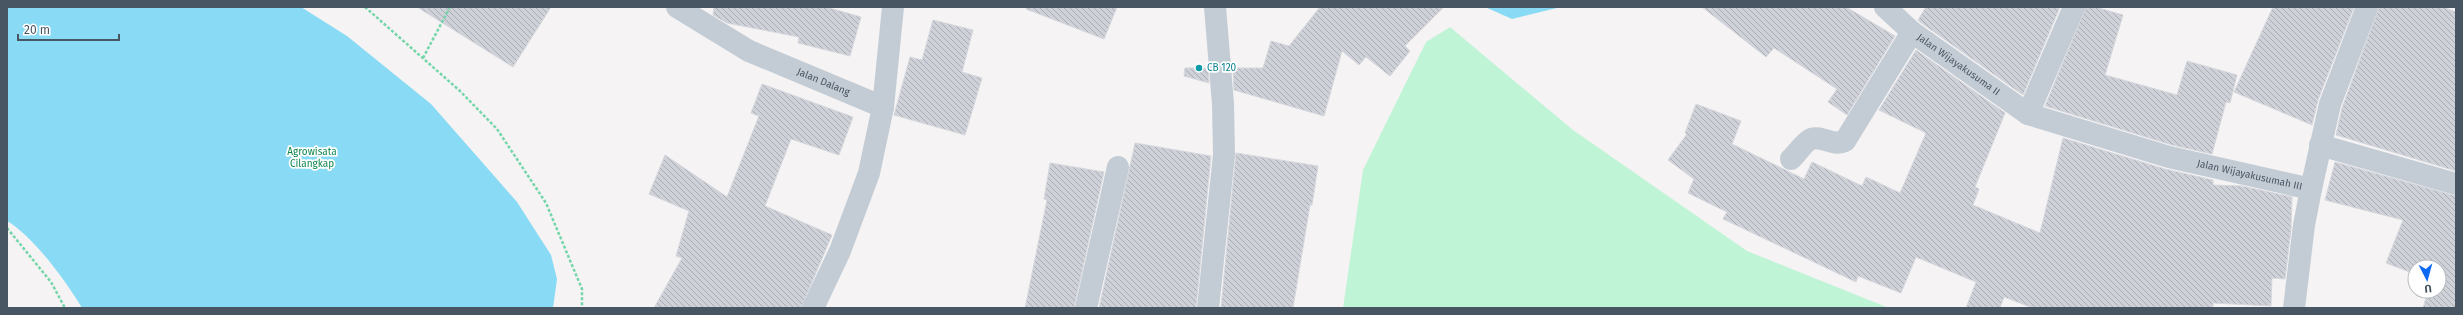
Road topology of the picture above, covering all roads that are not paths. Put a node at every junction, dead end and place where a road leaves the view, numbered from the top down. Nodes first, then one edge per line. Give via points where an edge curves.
1 (677, 7) edge
2 (893, 7) edge
3 (1215, 7) edge
4 (1885, 7) edge
5 (2074, 7) edge
6 (2367, 7) edge
7 (1912, 32) junction
8 (883, 107) junction
9 (2028, 114) junction
10 (2320, 145) junction
11 (1791, 159) dead end
12 (1118, 167) dead end
13 (2456, 184) edge
14 (2311, 189) junction
15 (813, 308) edge
16 (1086, 308) edge
17 (1208, 308) edge
18 (2294, 308) edge

1 - 8 street, Jalan Dalang via 749,51
2 - 8 street
3 - 17 street via 1223,104 1224,155
4 - 7 street
5 - 9 street
6 - 10 street, Jalan Wijayakusumah III via 2330,104
7 - 9 street, Jalan Wijayakusuma II
7 - 11 street, Jalan Wijayakusuma II via 1845,141 1836,144 1812,139
8 - 15 street via 869,173 840,251
9 - 14 street, Jalan Wijayakusumah III via 2169,157
10 - 13 street
10 - 14 street, Jalan Wijayakusumah III
12 - 16 street
14 - 18 street

